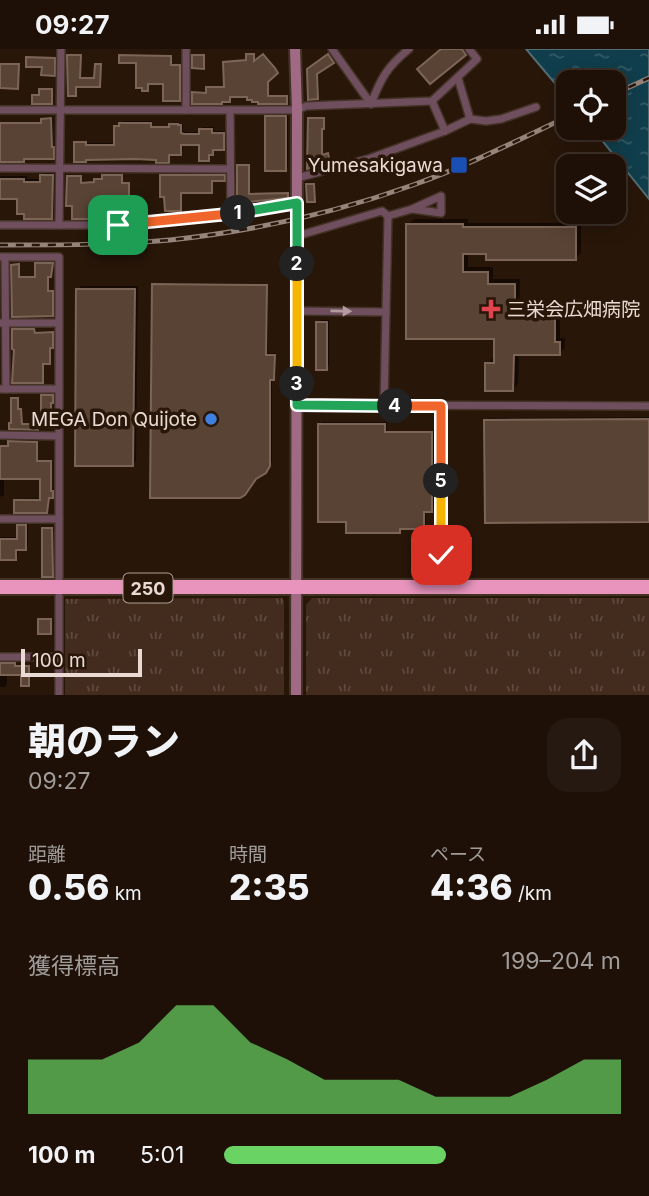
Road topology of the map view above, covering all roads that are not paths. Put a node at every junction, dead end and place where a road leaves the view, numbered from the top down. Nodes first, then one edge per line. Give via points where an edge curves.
1 (61, 49) edge
2 (186, 49) edge
3 (295, 49) edge
4 (332, 49) edge
5 (409, 49) edge
6 (469, 49) edge
7 (458, 78) junction
8 (432, 100) junction
9 (371, 104) junction
10 (536, 107) dead end
11 (0, 110) edge
12 (61, 110) junction
13 (186, 110) junction
14 (230, 110) junction
15 (297, 110) junction
16 (470, 119) junction
17 (445, 131) junction
18 (0, 168) edge
19 (60, 168) junction
20 (230, 169) junction
21 (297, 178) junction
22 (297, 203) junction
23 (412, 209) dead end
24 (231, 214) junction
25 (388, 216) junction
26 (0, 225) edge
27 (59, 225) junction
28 (297, 236) junction
29 (3, 257) edge
30 (297, 311) junction
31 (386, 312) junction
32 (3, 323) edge
33 (59, 323) junction
34 (3, 389) edge
35 (59, 389) junction
36 (297, 405) junction
37 (384, 406) junction
38 (441, 406) junction
39 (649, 406) edge
40 (0, 435) edge
41 (59, 436) junction
42 (0, 519) edge
43 (59, 519) junction
44 (0, 587) edge
45 (59, 587) junction
46 (296, 587) junction
47 (649, 587) edge
48 (441, 588) junction
49 (0, 657) edge
50 (58, 657) junction
51 (59, 695) edge
52 (296, 695) edge

1 - 12 street
2 - 13 street
3 - 15 main road
4 - 9 street
5 - 9 street via 385,72
6 - 7 street via 477,59
7 - 8 street
7 - 16 street
8 - 9 street
8 - 17 street
9 - 15 street
10 - 16 street via 501,119
11 - 12 street
12 - 13 street
12 - 19 street
13 - 14 street
14 - 15 street
14 - 20 street
15 - 21 main road
16 - 17 street
17 - 21 street
18 - 19 street
19 - 20 street
19 - 27 street
20 - 24 street
21 - 22 main road
22 - 24 street
22 - 28 main road
23 - 25 street
24 - 27 street via 118,225
25 - 28 street via 382,211
25 - 31 street
26 - 27 street
28 - 30 main road
29 - 32 street
29 - 33 street via 60,257
30 -> 31 street
30 - 36 main road
31 - 37 street
32 - 33 street
32 - 34 street
33 - 35 street
34 - 35 street
35 - 41 street
36 - 37 street
36 - 46 main road
37 - 38 street
38 - 39 street
38 - 48 street
40 - 41 street
41 - 43 street
42 - 43 street
43 - 45 street
44 - 45 highway, 250
45 - 46 highway, 250
45 - 50 street
46 - 48 highway, 250
46 - 52 main road
47 - 48 highway, 250
49 - 50 street
50 - 51 street

